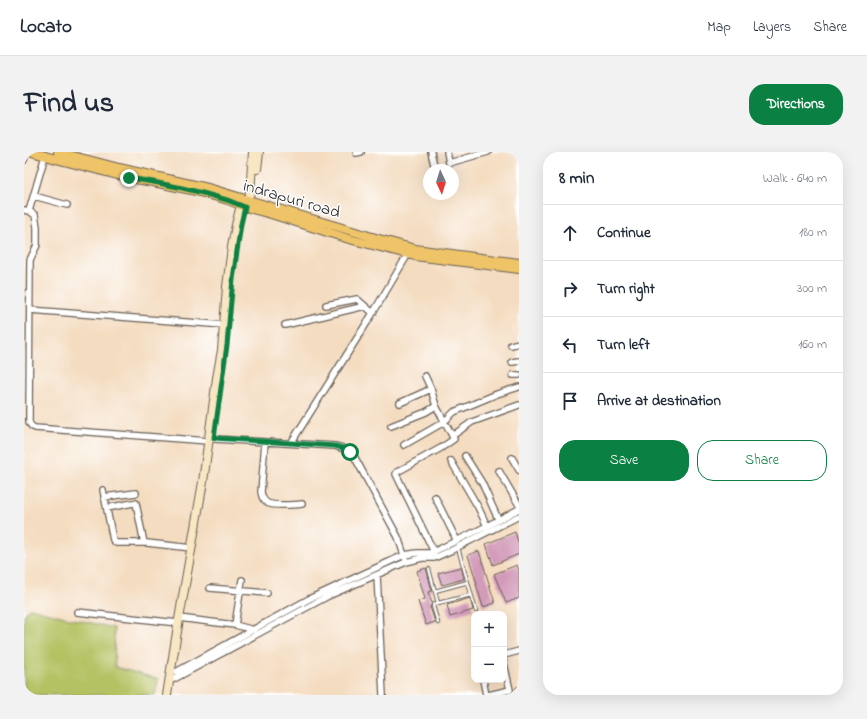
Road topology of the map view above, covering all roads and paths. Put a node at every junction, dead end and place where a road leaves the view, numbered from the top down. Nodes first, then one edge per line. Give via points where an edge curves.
1 (26, 152) edge
2 (32, 152) edge
3 (58, 152) edge
4 (257, 152) edge
5 (431, 152) edge
6 (447, 152) edge
7 (488, 152) edge
8 (470, 154) edge
9 (45, 156) junction
10 (24, 160) edge
11 (434, 164) edge
12 (34, 196) junction
13 (246, 203) junction
14 (67, 205) dead end
15 (26, 210) edge
16 (408, 254) junction
17 (519, 263) edge
18 (519, 269) edge
19 (326, 305) dead end
20 (365, 306) junction
21 (30, 310) junction
22 (373, 313) junction
23 (224, 325) junction
24 (285, 325) dead end
25 (519, 343) edge
26 (511, 345) dead end
27 (27, 357) edge
28 (519, 361) edge
29 (512, 362) dead end
30 (425, 376) dead end
31 (519, 387) edge
32 (432, 389) junction
33 (400, 403) dead end
34 (519, 405) edge
35 (436, 406) junction
36 (444, 422) junction
37 (391, 426) dead end
38 (452, 436) junction
39 (211, 440) junction
40 (265, 442) junction
41 (290, 443) junction
42 (404, 445) dead end
43 (465, 456) dead end
44 (512, 458) dead end
45 (451, 460) dead end
46 (519, 470) edge
47 (499, 471) dead end
48 (102, 490) dead end
49 (136, 493) dead end
50 (104, 497) junction
51 (435, 497) dead end
52 (302, 504) dead end
53 (519, 505) edge
54 (107, 508) junction
55 (201, 509) junction
56 (519, 509) edge
57 (519, 516) edge
58 (498, 519) junction
59 (487, 526) junction
60 (457, 541) junction
61 (144, 543) junction
62 (192, 548) junction
63 (458, 548) junction
64 (434, 552) junction
65 (404, 555) junction
66 (406, 562) junction
67 (429, 569) dead end
68 (377, 575) junction
69 (242, 580) dead end
70 (468, 582) junction
71 (210, 588) dead end
72 (241, 591) junction
73 (435, 591) junction
74 (267, 593) dead end
75 (471, 595) junction
76 (438, 603) junction
77 (476, 611) dead end
78 (77, 612) dead end
79 (180, 620) junction
80 (438, 623) dead end
81 (236, 626) junction
82 (253, 630) junction
83 (262, 632) junction
84 (519, 651) edge
85 (507, 654) edge
86 (175, 676) junction
87 (507, 676) edge
88 (484, 683) edge
89 (167, 695) edge
90 (172, 695) edge
91 (383, 695) edge
92 (487, 695) edge

1 - 10 street
2 - 9 main road
3 - 13 main road, indrapuri road via 208,188
4 - 13 street
5 - 11 street
6 - 8 street via 449,162
7 - 8 street
9 - 12 street
9 - 13 main road via 129,178
12 - 14 street
12 - 15 street
13 - 16 main road, indrapuri road via 271,214 349,239
13 - 17 main road, indrapuri road via 415,249
13 - 23 street via 236,224
13 - 39 street
15 - 21 street via 35,215 37,228 37,245 30,260
16 - 18 main road, indrapuri road
16 - 22 street
19 - 20 street via 357,299
20 - 22 street
20 - 24 street
21 - 23 street
21 - 27 street
22 - 41 street
23 - 39 street
25 - 26 street
27 - 39 street via 29,422 32,427
28 - 29 street
30 - 32 street
31 - 36 street via 454,412
32 - 33 street
32 - 35 street
34 - 38 street via 472,422
35 - 36 street
35 - 37 street
36 - 38 street
36 - 42 street
38 - 64 street via 454,439 441,448 396,474
39 - 40 street
39 - 55 street
40 - 41 street
40 - 52 street via 262,497 274,505
41 - 65 street via 335,446 350,452 398,537
43 - 58 street via 482,484
44 - 46 street
45 - 59 street
47 - 53 street
48 - 50 street
49 - 50 street
50 - 54 street
51 - 60 street
54 - 61 street via 114,542
54 - 61 street via 136,503
55 - 62 street
55 - 79 street
56 - 58 street
57 - 63 street
58 - 59 street
59 - 60 street
60 - 64 street
61 - 62 street
62 - 79 street
63 - 66 street via 434,558
63 - 70 lane
64 - 65 street
65 - 66 street
65 - 82 street via 318,594
66 - 68 street
67 - 73 lane
68 - 83 street via 322,599
68 - 91 street
69 - 72 street
70 - 73 lane
70 - 75 lane
71 - 72 street
72 - 74 street
72 - 81 street
73 - 76 lane
75 - 76 lane
75 - 77 lane
76 - 80 lane via 433,605
78 - 79 street
79 - 81 street
79 - 86 street
79 - 89 street
81 - 82 street
82 - 83 street
82 - 86 street
83 - 86 street
84 - 85 street
86 - 90 street
87 - 92 street via 510,690
88 - 92 street

